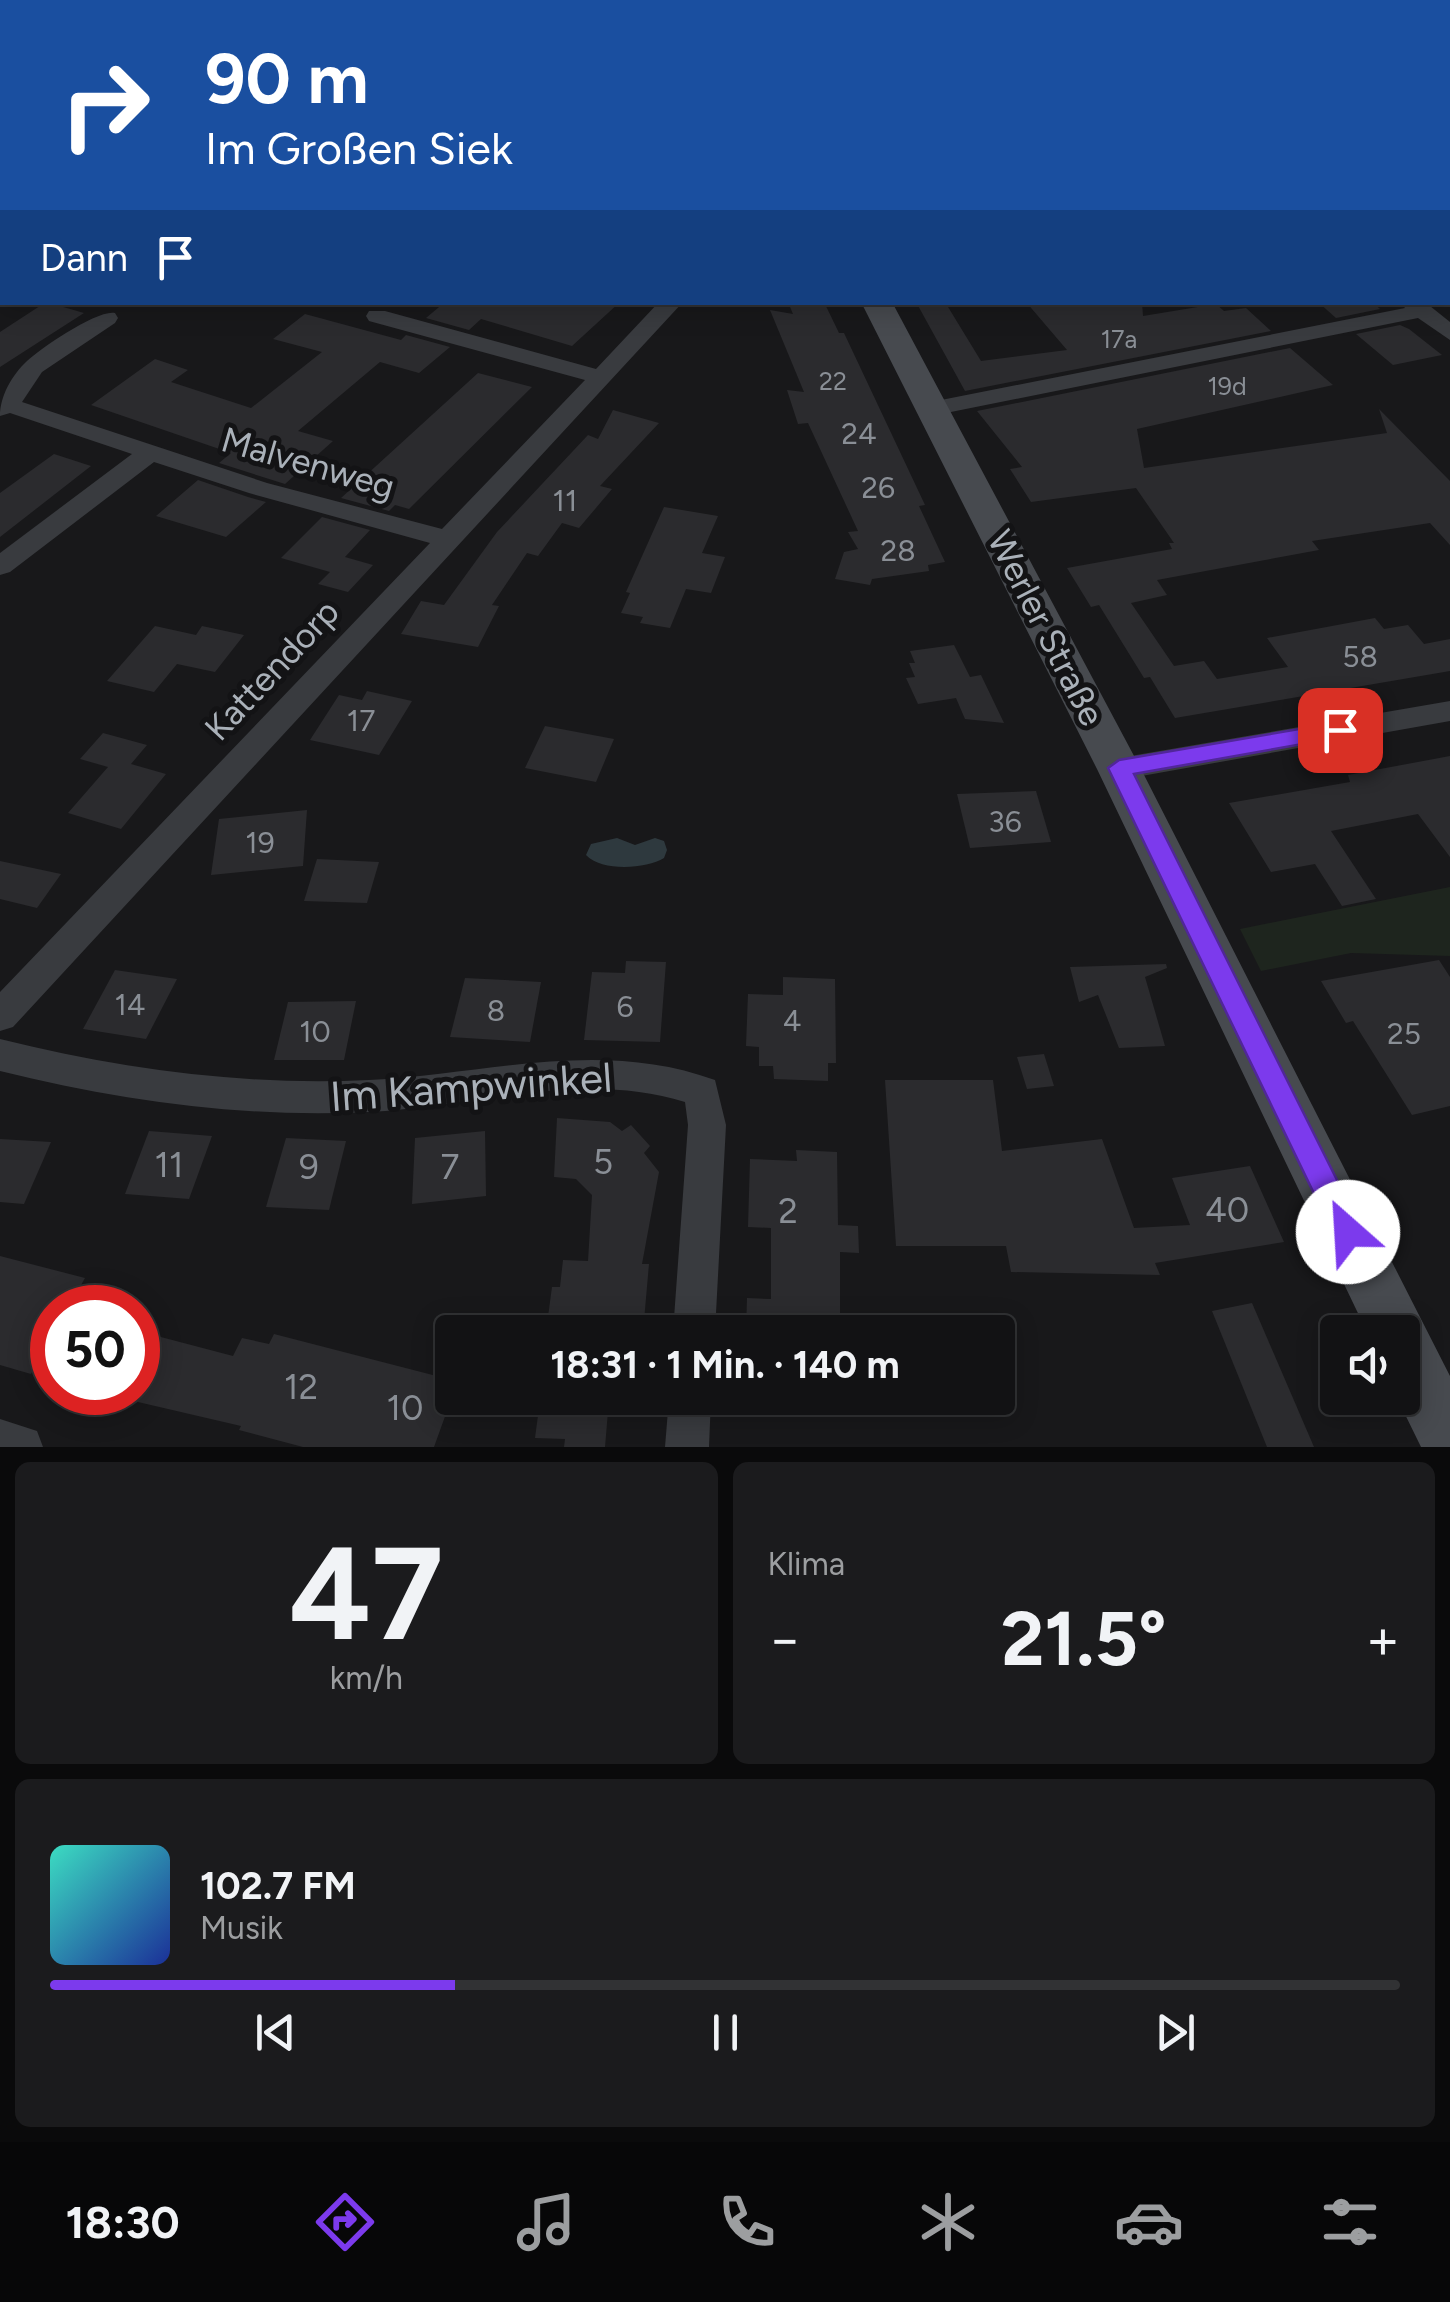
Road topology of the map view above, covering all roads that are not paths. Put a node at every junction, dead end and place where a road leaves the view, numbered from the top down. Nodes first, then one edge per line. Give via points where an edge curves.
1 (1227, 0) edge
2 (1236, 0) edge
3 (669, 305) edge
4 (878, 305) edge
5 (1416, 307) edge
6 (377, 316) dead end
7 (108, 318) dead end
8 (1450, 332) edge
9 (599, 377) junction
10 (4, 407) edge
11 (931, 409) junction
12 (150, 453) junction
13 (446, 539) junction
14 (0, 566) edge
15 (1450, 711) edge
16 (1119, 768) junction
17 (0, 1016) edge
18 (0, 1054) edge
19 (695, 1315) edge
20 (1389, 1315) edge
21 (1420, 1380) edge
22 (689, 1415) edge
23 (0, 1441) edge
24 (1450, 1441) edge
25 (21, 1447) edge
26 (688, 1447) edge

1 - 2 street
3 - 9 street, Kattendorp
4 - 11 main road, Werler Straße
5 - 8 street
5 - 11 street
6 - 9 street
7 - 10 street, Malvenweg via 34,367
9 - 13 street, Kattendorp
10 - 12 street, Malvenweg
11 - 16 main road, Werler Straße
12 - 13 street, Malvenweg
12 - 14 street
13 - 17 street, Kattendorp
15 - 16 street
16 - 20 main road, Werler Straße
18 - 19 street, Im Kampwinkel via 124,1084 273,1098 376,1096 572,1075 668,1077 702,1091 707,1126
21 - 24 main road
22 - 26 street
23 - 25 street

